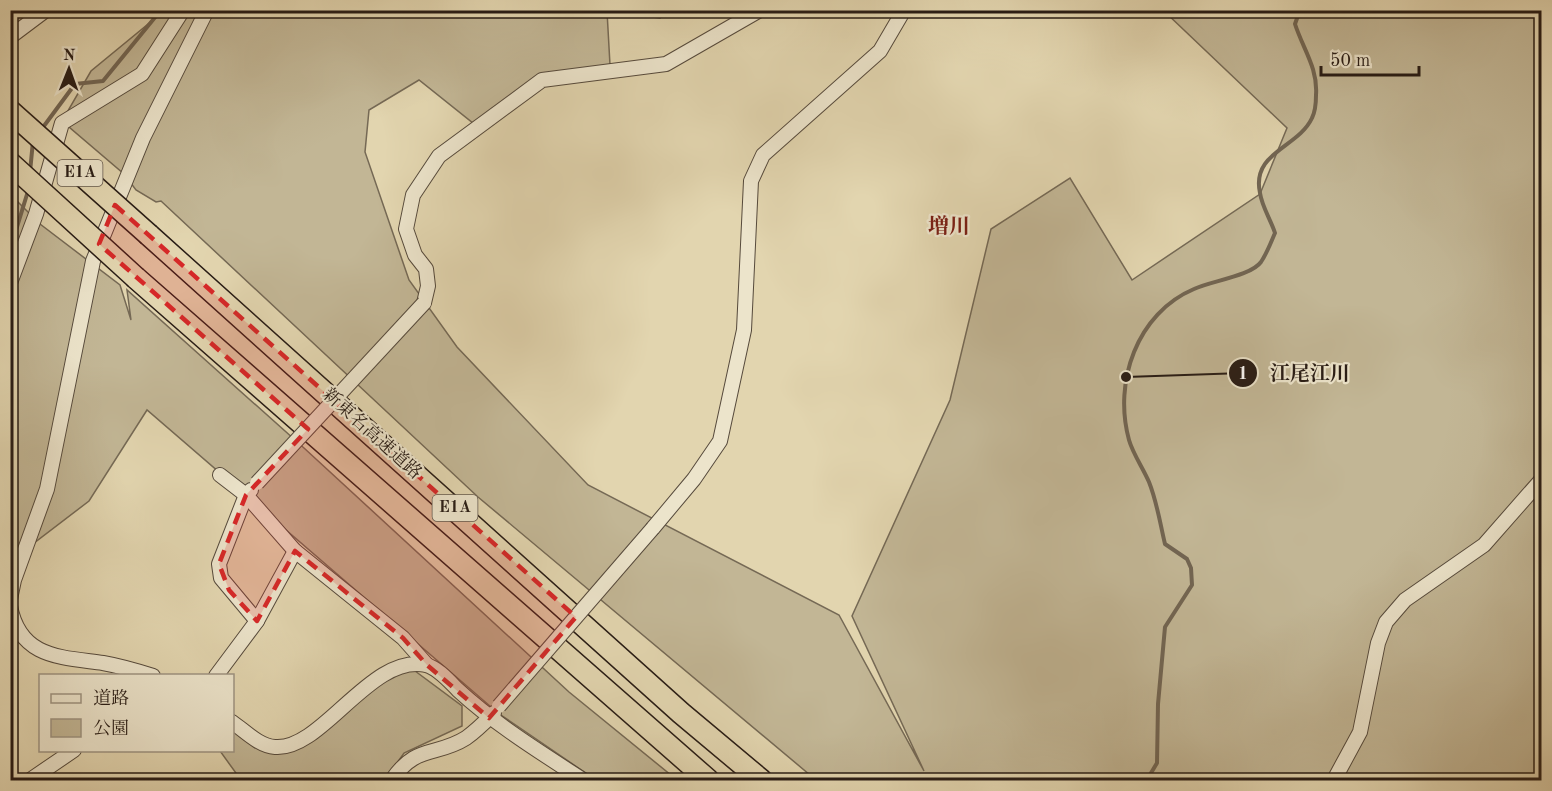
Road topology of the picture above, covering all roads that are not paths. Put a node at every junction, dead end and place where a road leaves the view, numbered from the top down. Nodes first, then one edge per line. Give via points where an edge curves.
1 (46, 10) edge
2 (183, 10) edge
3 (207, 10) edge
4 (760, 10) edge
5 (904, 10) edge
6 (10, 37) edge
7 (10, 111) edge
8 (10, 163) edge
9 (10, 282) edge
10 (220, 475) dead end
11 (1542, 479) edge
12 (246, 495) junction
13 (295, 551) junction
14 (10, 599) edge
15 (10, 606) edge
16 (257, 621) junction
17 (427, 665) junction
18 (149, 674) edge
19 (217, 674) edge
20 (489, 718) junction
21 (234, 723) edge
22 (71, 752) edge
23 (30, 780) edge
24 (392, 780) edge
25 (583, 780) edge
26 (708, 780) edge
27 (761, 780) edge
28 (1334, 780) edge

1 - 6 street
2 - 9 street via 142,74 62,123 36,214
3 - 14 street via 143,138 93,261 47,489
4 - 12 street, bridge via 666,64 542,80 439,156 413,195 406,229 415,255 426,269 424,303
5 - 20 street, bridge via 880,51 763,155 751,182 744,330 720,441 694,479
7 - 27 highway, 新東名高速道路 / E1A, bridge via 681,713
8 - 26 highway, E1A, bridge
10 - 12 street
11 - 28 street via 1484,545 1405,600 1386,622 1360,732
12 - 13 street
12 - 16 street via 219,564 221,578
13 - 16 street
13 - 17 street via 403,638
15 - 18 street via 23,637 38,650 59,658
16 - 19 street
17 - 20 street
17 - 21 street via 406,665 388,671 303,738 287,746 260,742
20 - 24 street via 465,738 419,754 402,765
20 - 25 street
22 - 23 street

